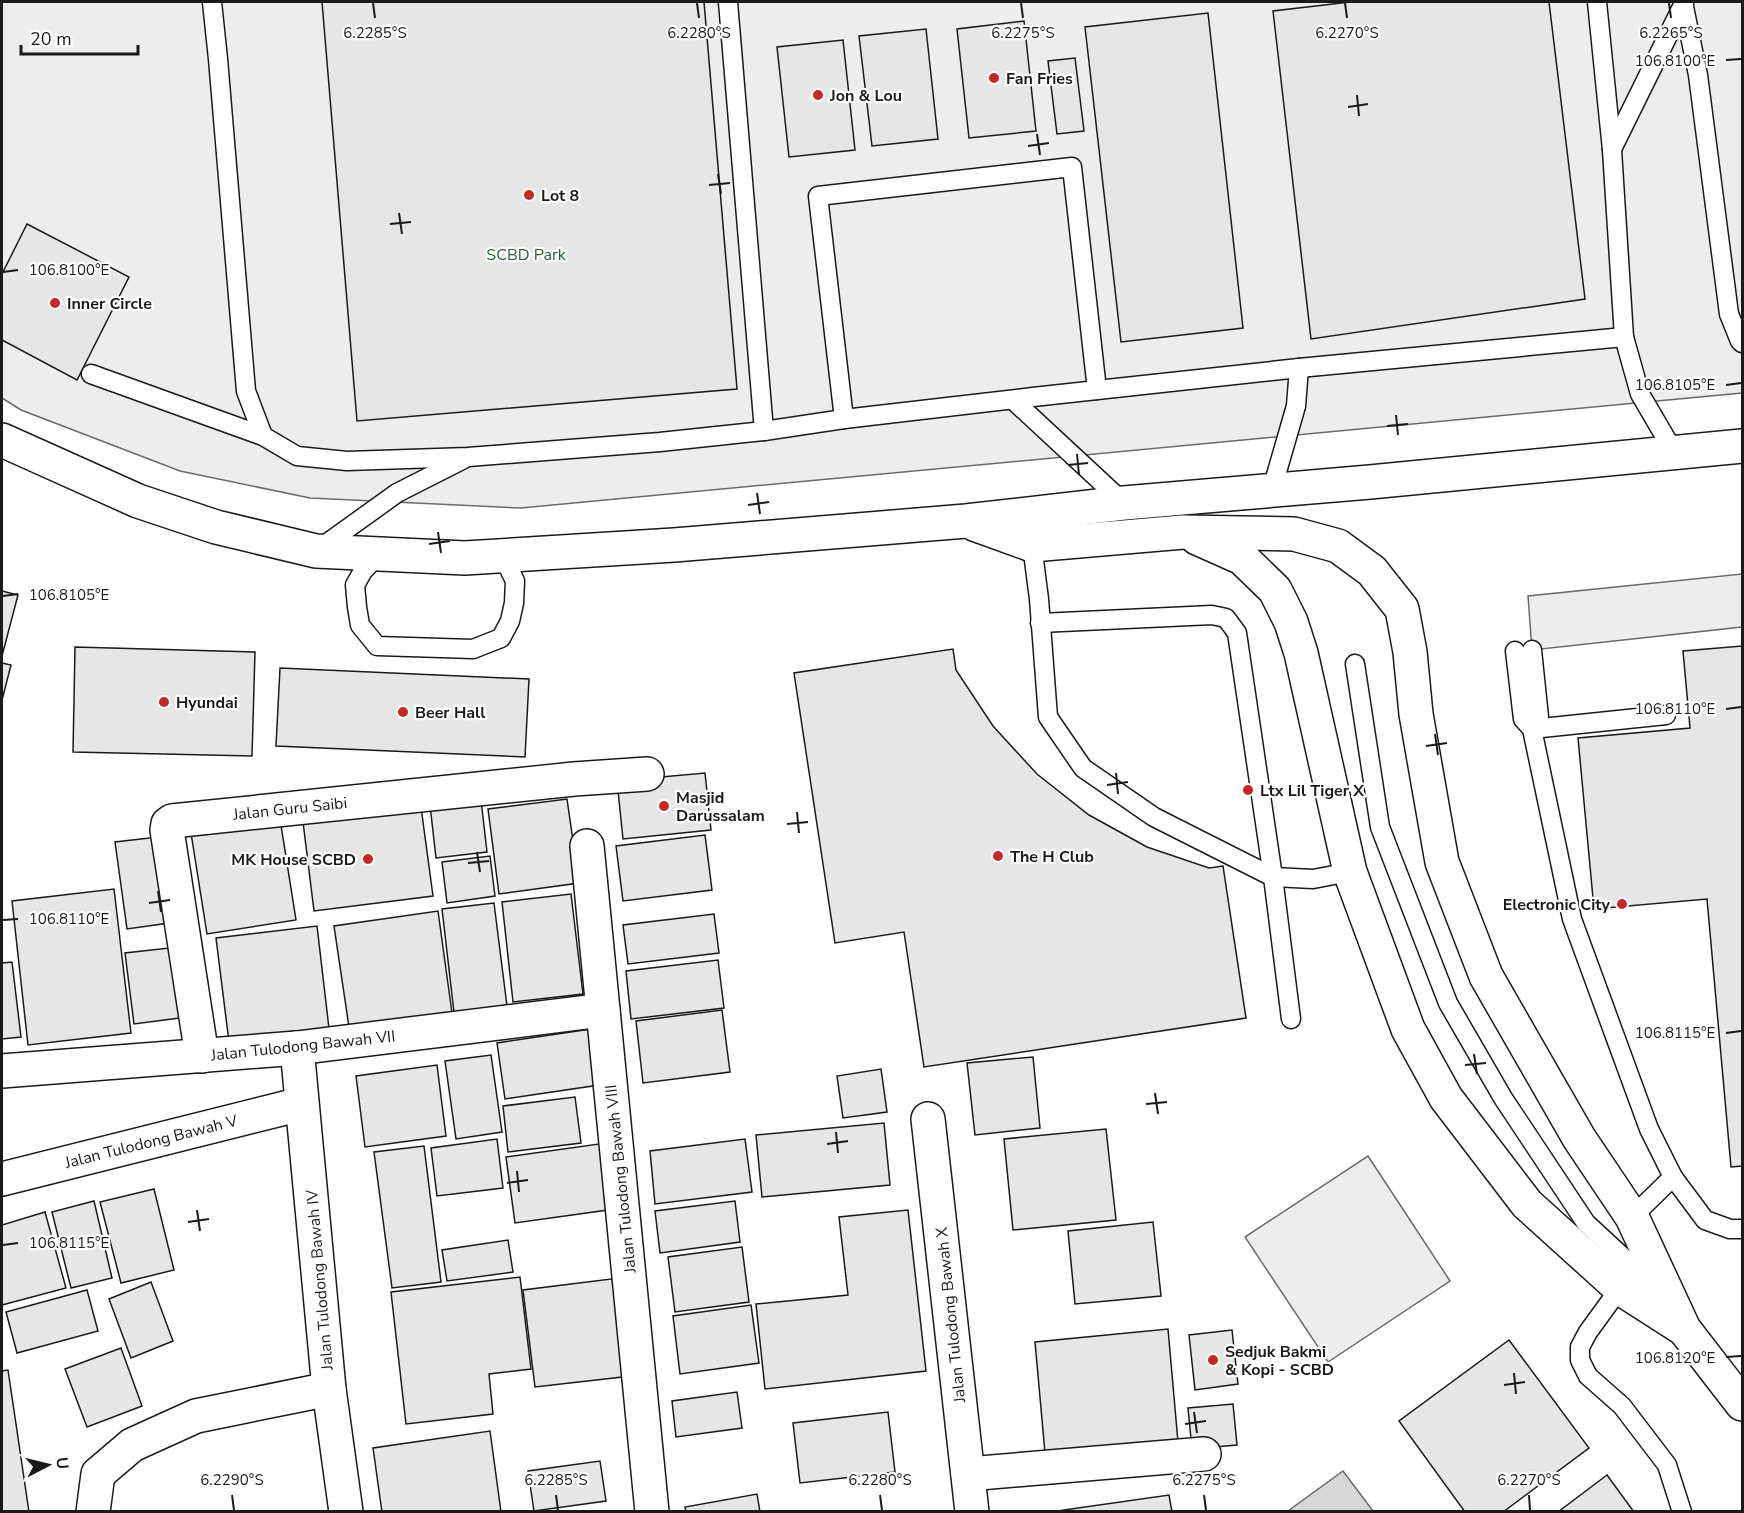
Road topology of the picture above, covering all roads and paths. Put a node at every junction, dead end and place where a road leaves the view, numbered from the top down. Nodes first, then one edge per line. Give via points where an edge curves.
1 (212, 2) edge
2 (728, 2) edge
3 (1597, 2) edge
4 (1683, 2) edge
5 (1612, 150) junction
6 (1623, 337) junction
7 (1743, 343) edge
8 (1299, 368) junction
9 (92, 374) dead end
10 (1097, 390) junction
11 (1013, 400) junction
12 (844, 419) junction
13 (764, 431) junction
14 (263, 436) junction
15 (2, 440) edge
16 (1743, 446) edge
17 (1674, 452) junction
18 (468, 457) junction
19 (1272, 489) junction
20 (1124, 503) junction
21 (966, 521) junction
22 (1183, 532) junction
23 (1032, 545) junction
24 (316, 551) junction
25 (379, 554) junction
26 (503, 556) junction
27 (1040, 623) junction
28 (1523, 650) dead end
29 (1355, 664) dead end
30 (1666, 715) dead end
31 (1532, 729) junction
32 (647, 774) dead end
33 (587, 846) dead end
34 (1350, 872) junction
35 (1273, 878) junction
36 (603, 1010) junction
37 (1290, 1018) dead end
38 (297, 1048) junction
39 (202, 1056) junction
40 (2, 1071) edge
41 (301, 1104) junction
42 (928, 1119) dead end
43 (1673, 1177) junction
44 (2, 1179) edge
45 (1632, 1217) junction
46 (1743, 1229) edge
47 (1622, 1274) junction
48 (1684, 1329) junction
49 (330, 1389) junction
50 (1743, 1404) edge
51 (1204, 1454) dead end
52 (968, 1474) junction
53 (93, 1512) edge
54 (346, 1512) edge
55 (652, 1512) edge
56 (972, 1512) edge
57 (1682, 1512) edge

1 - 14 lane via 246,391
2 - 13 lane
3 - 5 lane
4 - 5 lane
4 - 7 lane via 1698,75 1729,314
5 - 6 lane
6 - 8 lane
6 - 17 lane via 1640,394
8 - 10 lane
8 - 19 lane via 1296,406
9 - 14 lane
10 - 11 lane
10 - 12 lane via 1072,167 1018,173 818,196
11 - 12 lane
11 - 20 lane
12 - 13 lane
13 - 18 lane
14 - 18 lane via 297,456 346,461
15 - 24 main road via 138,501 216,527
16 - 17 main road
17 - 19 main road
18 - 24 lane via 397,493
19 - 20 main road
20 - 21 main road
21 - 23 main road
21 - 26 main road
22 - 23 main road
22 - 34 main road via 1242,558 1275,590 1291,622
22 - 45 main road via 1294,534 1338,546 1372,571 1402,609 1442,862 1486,976 1579,1138
23 - 27 lane
24 - 25 main road
25 - 26 main road
25 - 26 lane via 355,585 360,625 377,646 473,649 501,638 510,621 515,581
27 - 35 lane via 1048,717 1083,768 1154,818
27 - 35 lane via 1212,615 1226,618 1237,633
28 - 31 lane via 1539,717
29 - 47 lane via 1380,827 1448,1003 1503,1098
30 - 31 lane
31 - 43 lane via 1572,918 1649,1129
32 - 39 main road, Jalan Guru Saibi via 172,821 167,830
33 - 36 main road, Jalan Tulodong Bawah VIII
34 - 35 lane via 1313,879
34 - 47 main road via 1408,1029 1446,1098 1527,1204
35 - 37 lane
36 - 38 main road, Jalan Tulodong Bawah VII
36 - 55 main road, Jalan Tulodong Bawah VIII
38 - 39 main road, Jalan Tulodong Bawah VII
38 - 41 main road, Jalan Tulodong Bawah IV
39 - 40 main road, Jalan Tulodong Bawah VII
41 - 44 main road, Jalan Tulodong Bawah V
41 - 49 main road, Jalan Tulodong Bawah IV
42 - 52 main road, Jalan Tulodong Bawah X
43 - 45 lane
43 - 46 lane via 1705,1220
45 - 47 lane
45 - 48 main road
47 - 48 main road
47 - 57 lane via 1580,1347 1580,1360 1588,1376 1622,1406 1667,1465
48 - 50 main road
49 - 53 main road via 196,1416 132,1445 98,1474
49 - 54 main road, Jalan Tulodong Bawah IV
51 - 52 main road
52 - 56 main road, Jalan Tulodong Bawah X

